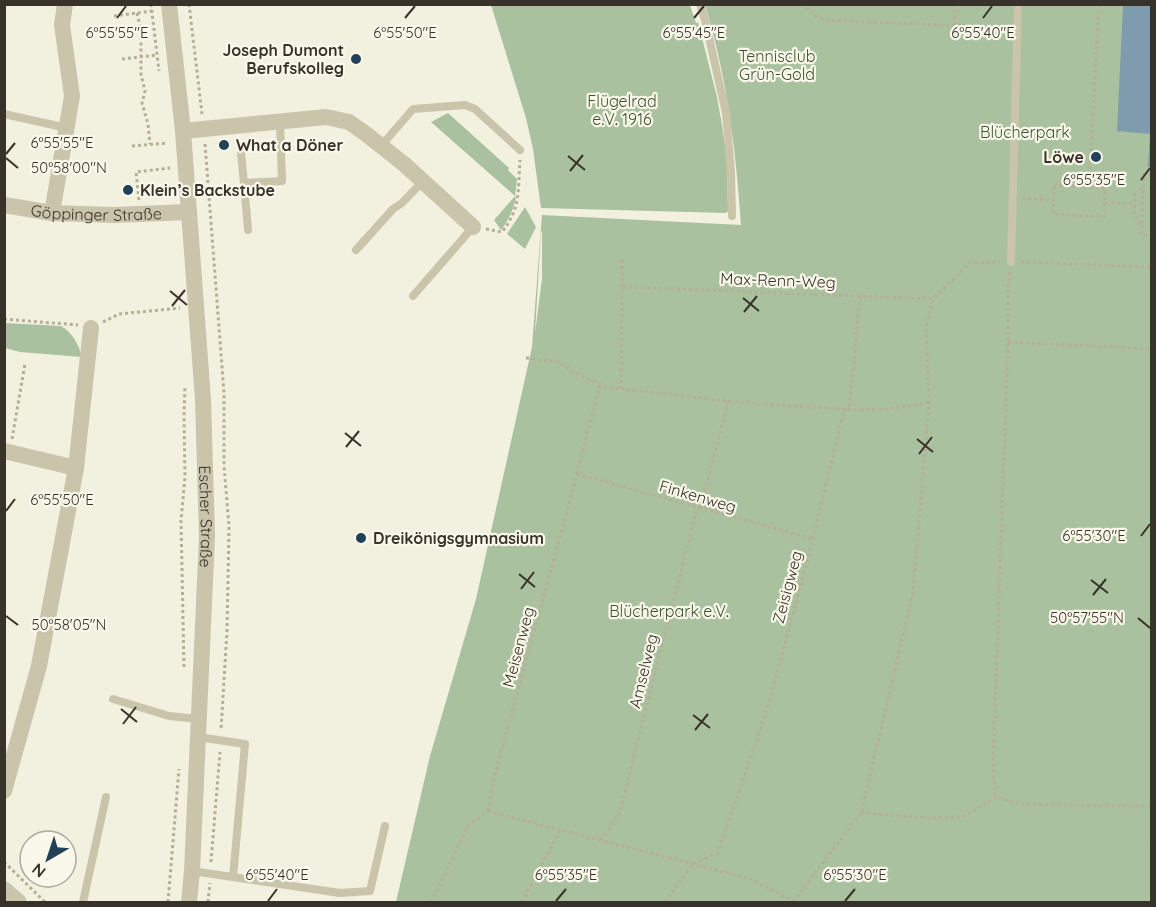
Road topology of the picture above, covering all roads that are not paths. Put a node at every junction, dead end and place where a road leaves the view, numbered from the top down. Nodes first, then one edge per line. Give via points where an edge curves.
1 (65, 4) edge
2 (169, 4) edge
3 (700, 4) edge
4 (1018, 4) edge
5 (4, 114) edge
6 (280, 122) junction
7 (67, 128) junction
8 (183, 130) junction
9 (381, 146) junction
10 (520, 150) road end
11 (241, 153) dead end
12 (423, 181) junction
13 (244, 183) junction
14 (4, 205) edge
15 (189, 212) junction
16 (52, 213) junction
17 (732, 216) dead end
18 (473, 227) joint
19 (248, 230) dead end
20 (356, 250) dead end
21 (1011, 262) road end
22 (413, 296) dead end
23 (91, 328) road end
24 (7, 451) edge
25 (76, 468) junction
26 (113, 699) dead end
27 (199, 718) junction
28 (198, 737) junction
29 (4, 791) edge
30 (106, 797) dead end
31 (385, 826) dead end
32 (192, 871) junction
33 (233, 877) junction
34 (4, 889) edge
35 (19, 903) edge
36 (83, 903) edge
37 (189, 903) edge

1 - 7 street via 62,25 72,96
2 - 8 street, Escher Straße
3 - 17 lane via 726,113
4 - 21 lane
5 - 7 lane
6 - 8 street
6 - 9 street via 326,117 349,122
6 - 13 lane via 282,181
7 - 16 street
8 - 15 street, Escher Straße
9 - 10 lane via 413,109 465,105 475,109
9 - 12 street
11 - 13 lane
12 - 18 street
12 - 20 lane
13 - 19 lane
14 - 16 street, Göppinger Straße
15 - 16 street, Göppinger Straße
15 - 27 street, Escher Straße via 207,536
18 - 22 lane
23 - 25 street
24 - 25 street
25 - 29 street via 39,666
26 - 27 lane via 169,716
27 - 28 street, Escher Straße
28 - 32 street, Escher Straße
28 - 33 lane via 245,744
30 - 36 lane
31 - 33 lane via 370,891 340,893
32 - 33 lane
32 - 37 street, Escher Straße
34 - 35 street

